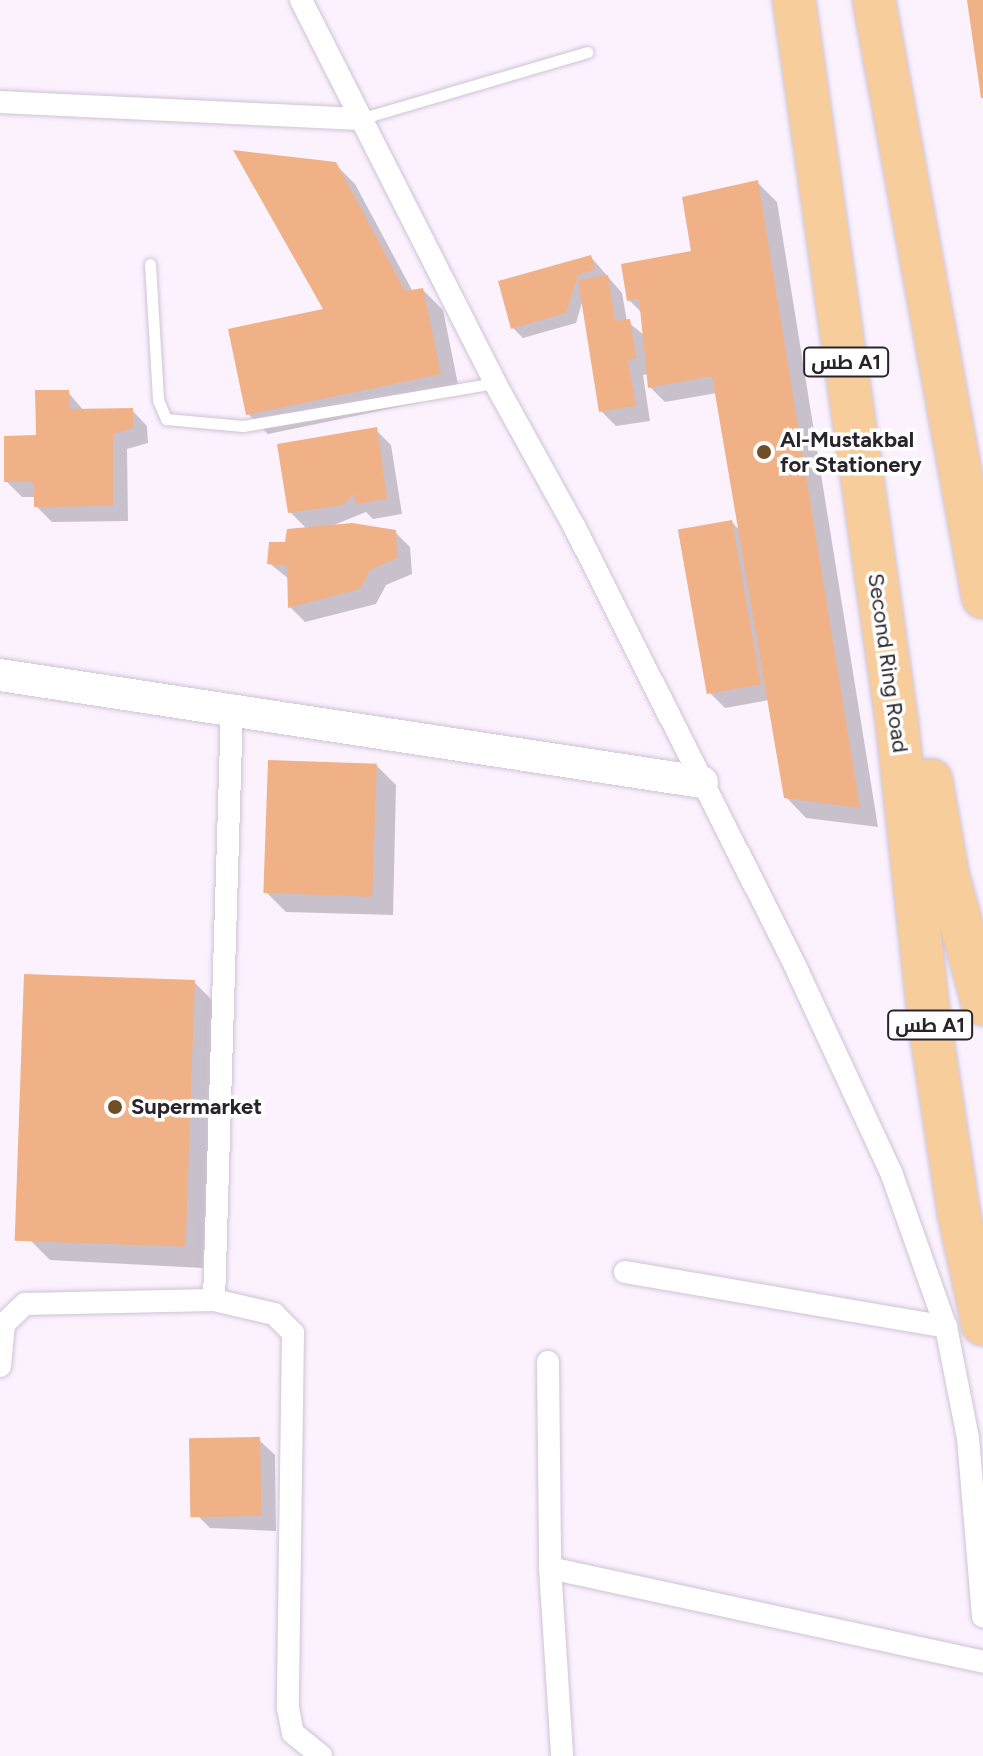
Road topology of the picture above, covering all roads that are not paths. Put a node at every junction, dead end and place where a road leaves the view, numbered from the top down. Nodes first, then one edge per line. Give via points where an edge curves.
1 (301, 0) edge
2 (794, 0) edge
3 (814, 0) edge
4 (874, 0) edge
5 (587, 52) dead end
6 (0, 102) edge
7 (360, 119) junction
8 (150, 264) dead end
9 (495, 383) junction
10 (978, 532) edge
11 (982, 596) edge
12 (0, 675) edge
13 (232, 708) junction
14 (702, 782) junction
15 (983, 1004) edge
16 (625, 1272) dead end
17 (214, 1300) junction
18 (964, 1326) edge
19 (548, 1362) dead end
20 (0, 1366) edge
21 (550, 1568) junction
22 (983, 1616) edge
23 (983, 1662) edge
24 (321, 1756) edge
25 (562, 1756) edge

1 - 7 street
2 - 18 highway, Second Ring Road / طس A1 via 897,723 930,1025 959,1214
3 - 15 highway via 939,832
4 - 10 highway
5 - 7 lane
6 - 7 street
7 - 9 street
8 - 9 lane via 158,400 166,419 243,426
9 - 14 street via 575,528
10 - 11 highway
12 - 13 street
13 - 14 street
13 - 17 street
14 - 18 street via 847,1071
16 - 18 street
17 - 20 street via 25,1304 4,1324
17 - 24 street via 274,1314 296,1342 288,1708 293,1733
18 - 22 street
19 - 21 street
21 - 23 street
21 - 25 street

